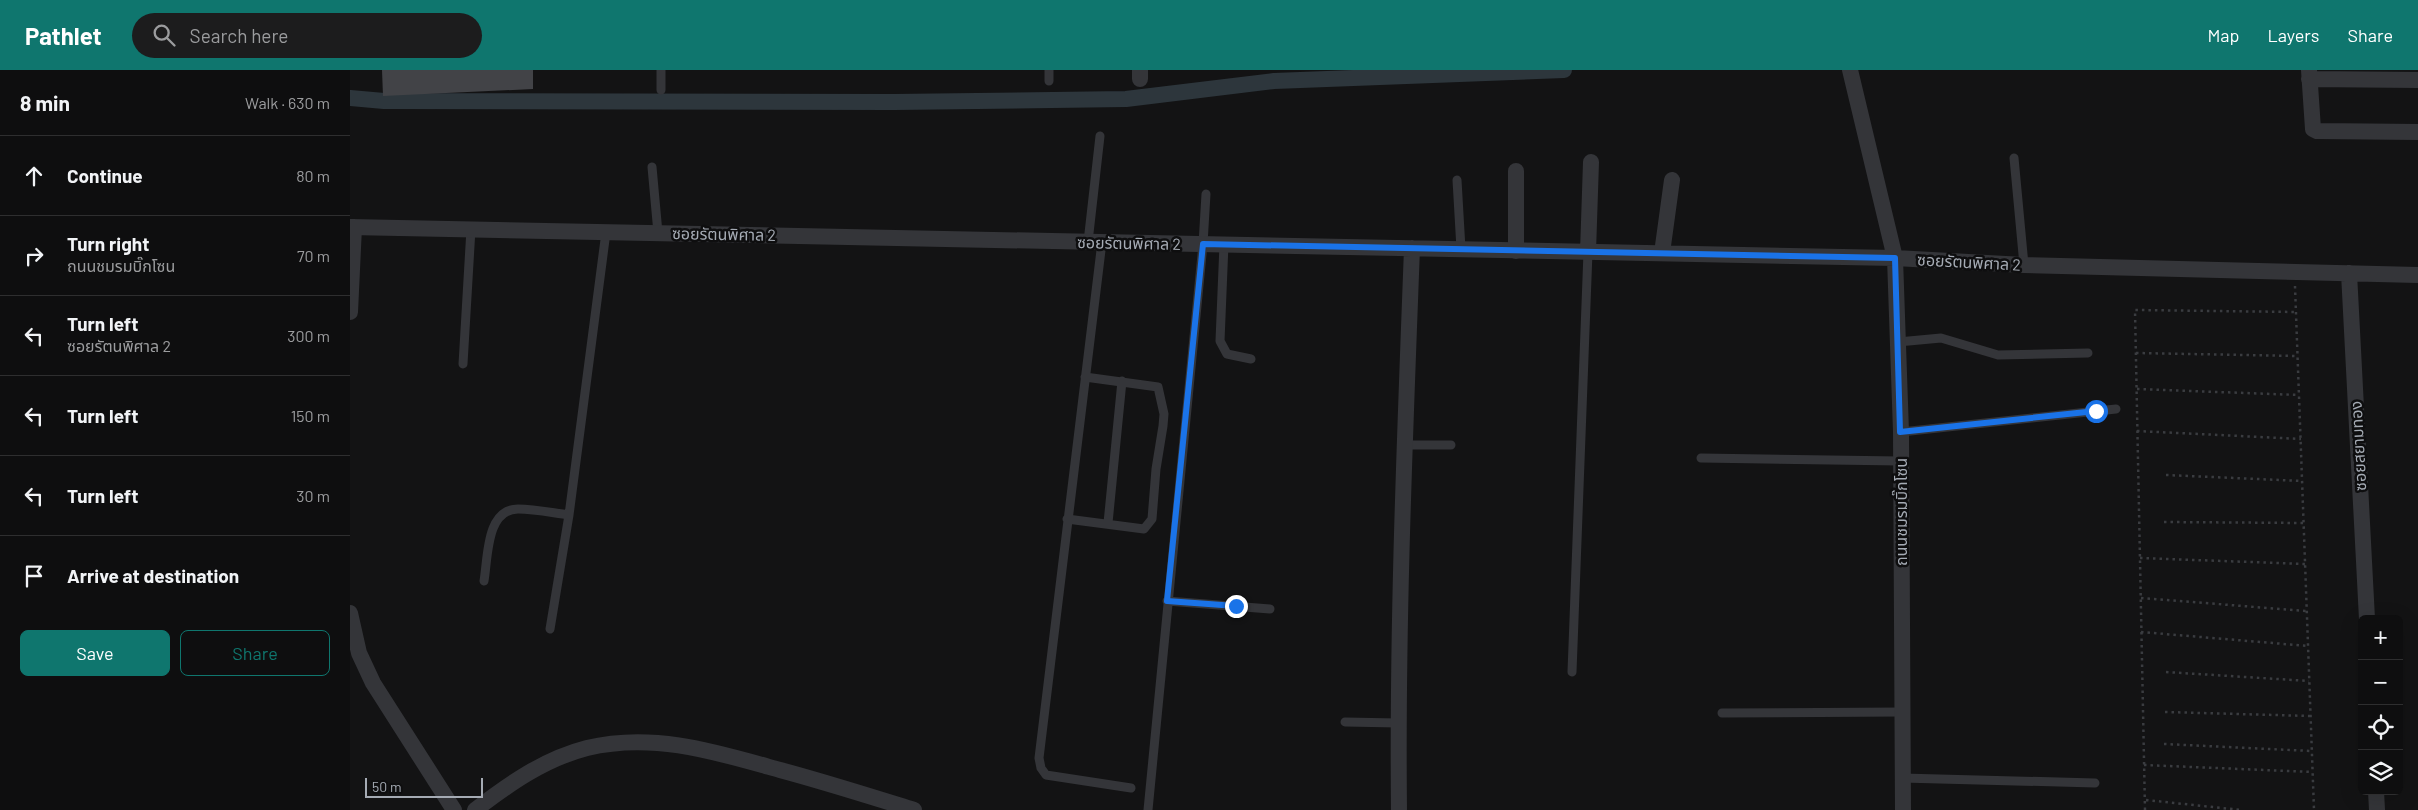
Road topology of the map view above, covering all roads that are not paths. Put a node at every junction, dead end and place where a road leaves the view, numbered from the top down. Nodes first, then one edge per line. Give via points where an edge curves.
1 (661, 70) edge
2 (1049, 70) edge
3 (1850, 70) edge
4 (2309, 75) edge
5 (2418, 80) edge
6 (1049, 81) dead end
7 (661, 90) dead end
8 (2418, 132) edge
9 (1100, 136) dead end
10 (2014, 158) dead end
11 (1591, 162) dead end
12 (652, 167) dead end
13 (1516, 171) dead end
14 (1457, 180) dead end
15 (1672, 180) dead end
16 (1206, 194) dead end
17 (352, 227) edge
18 (471, 229) junction
19 (606, 232) junction
20 (658, 233) junction
21 (1095, 242) junction
22 (1203, 244) junction
23 (1224, 244) junction
24 (1412, 248) junction
25 (1461, 249) junction
26 (1516, 251) junction
27 (1588, 252) junction
28 (1662, 254) junction
29 (1895, 258) junction
30 (2024, 265) junction
31 (2349, 273) junction
32 (2418, 275) edge
33 (350, 312) edge
34 (1898, 342) junction
35 (2088, 353) dead end
36 (1251, 359) dead end
37 (463, 364) dead end
38 (1085, 377) junction
39 (1122, 381) junction
40 (2116, 409) dead end
41 (1900, 432) junction
42 (1404, 445) junction
43 (1451, 445) dead end
44 (1701, 458) dead end
45 (1900, 461) junction
46 (569, 515) junction
47 (1068, 519) junction
48 (1108, 523) junction
49 (484, 580) dead end
50 (1167, 601) junction
51 (1270, 609) dead end
52 (350, 613) edge
53 (2367, 615) edge
54 (550, 629) dead end
55 (1572, 672) dead end
56 (1902, 712) junction
57 (1722, 713) dead end
58 (1344, 722) dead end
59 (1398, 724) junction
60 (1902, 778) junction
61 (2095, 783) dead end
62 (1131, 788) dead end
63 (2376, 795) edge
64 (454, 810) edge
65 (475, 810) edge
66 (914, 810) edge
67 (1148, 810) edge
68 (1399, 810) edge
69 (1902, 810) edge
70 (2377, 810) edge

1 - 7 lane
2 - 6 lane
3 - 29 street, ถนนชมรมบิ๊กโซน
4 - 5 street
4 - 8 street via 2311,125 2317,131
9 - 21 lane
10 - 30 lane
11 - 27 street
12 - 20 lane
13 - 26 street
14 - 25 lane
15 - 28 street
16 - 22 lane
17 - 18 street, ซอยรัตนพิศาล 2
17 - 33 street
18 - 19 street, ซอยรัตนพิศาล 2
18 - 37 lane
19 - 20 street, ซอยรัตนพิศาล 2
19 - 46 lane
20 - 21 street, ซอยรัตนพิศาล 2
21 - 22 street, ซอยรัตนพิศาล 2
21 - 38 lane
22 - 23 street, ซอยรัตนพิศาล 2
22 - 50 lane
23 - 24 street, ซอยรัตนพิศาล 2
23 - 36 lane via 1220,341 1227,354
24 - 25 street, ซอยรัตนพิศาล 2
24 - 42 street
25 - 26 street, ซอยรัตนพิศาล 2
26 - 27 street, ซอยรัตนพิศาล 2
27 - 28 street, ซอยรัตนพิศาล 2
27 - 55 lane
28 - 29 street, ซอยรัตนพิศาล 2
29 - 30 street, ซอยรัตนพิศาล 2
29 - 34 street, ถนนชมรมบิ๊กโซน
30 - 31 street, ซอยรัตนพิศาล 2
31 - 32 street, ซอยรัตนพิศาล 2
31 - 53 street, ซอยสยามทอง
34 - 35 lane via 1941,338 1998,355
34 - 41 street, ถนนชมรมบิ๊กโซน
38 - 39 lane
38 - 47 lane
39 - 48 lane
39 - 48 lane via 1158,387 1164,420 1152,520 1144,530
40 - 41 lane
41 - 45 street, ถนนชมรมบิ๊กโซน
42 - 43 lane
42 - 59 street
44 - 45 lane
45 - 56 street, ถนนชมรมบิ๊กโซน
46 - 49 lane via 518,509 506,512 494,526
46 - 54 lane
47 - 48 lane
47 - 62 lane via 1039,758 1041,768 1046,775
50 - 51 lane
50 - 67 lane
52 - 64 street via 358,653 373,683
56 - 57 lane
56 - 60 street, ถนนชมรมบิ๊กโซน
58 - 59 lane
59 - 68 street
60 - 61 lane
60 - 69 street, ถนนชมรมบิ๊กโซน
63 - 70 street
65 - 66 street via 521,776 556,759 586,749 649,742 687,746 730,756

